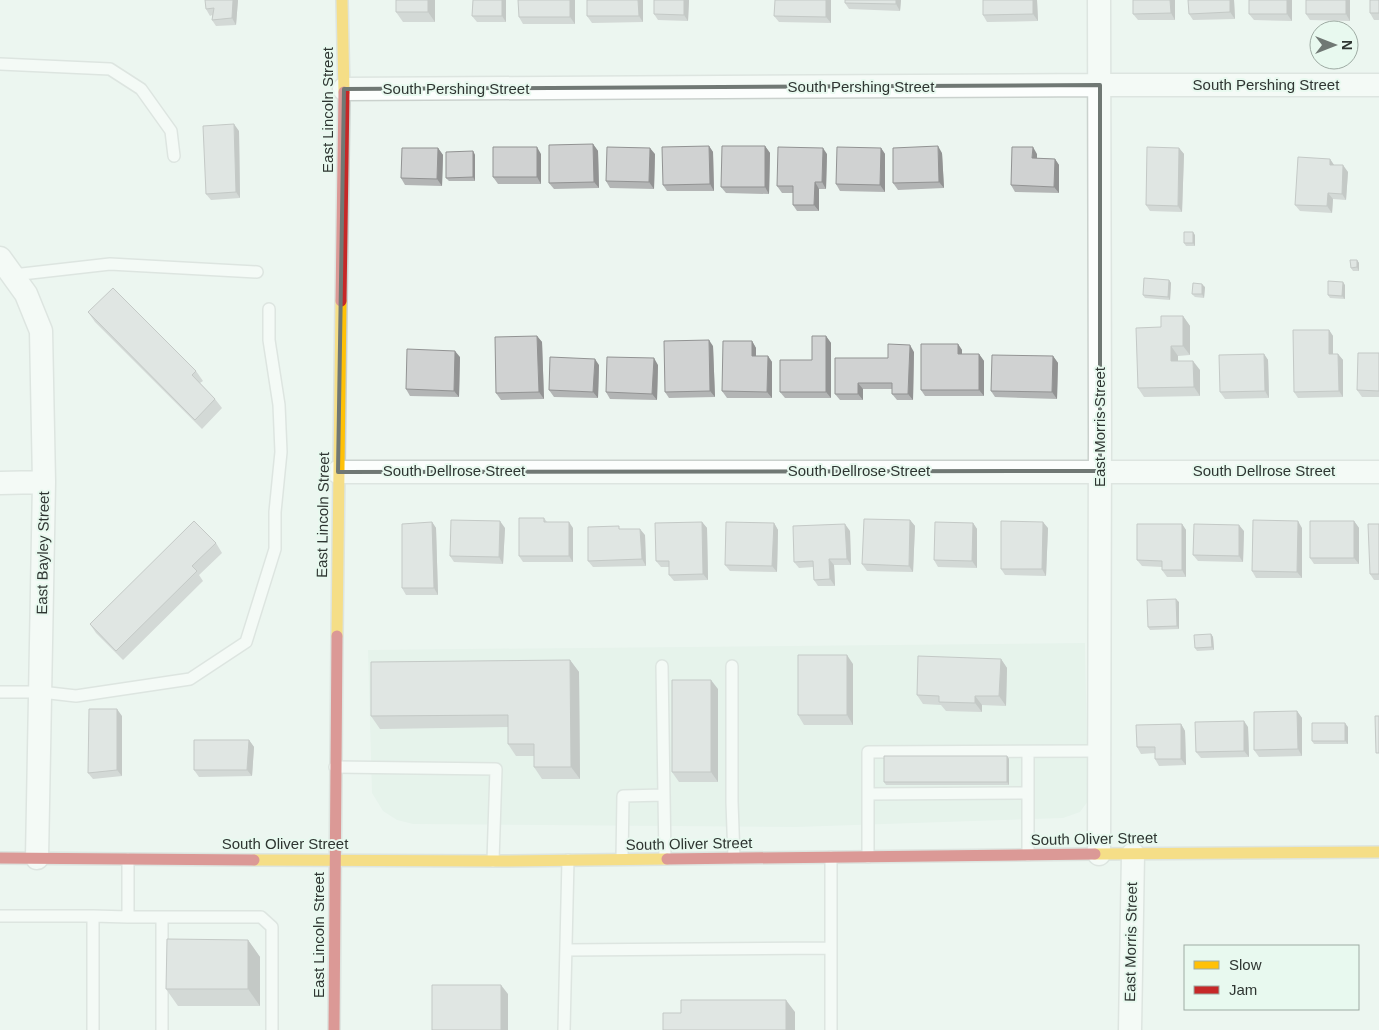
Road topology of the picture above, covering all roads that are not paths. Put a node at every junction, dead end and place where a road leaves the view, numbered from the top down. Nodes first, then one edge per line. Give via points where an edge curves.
1 (342, 0) edge
2 (1099, 0) edge
3 (0, 64) edge
4 (1100, 85) junction
5 (1379, 85) edge
6 (344, 89) junction
7 (174, 156) dead end
8 (6, 267) edge
9 (257, 272) dead end
10 (269, 309) dead end
11 (1100, 470) junction
12 (338, 472) junction
13 (1379, 472) edge
14 (44, 482) junction
15 (0, 483) edge
16 (662, 666) dead end
17 (732, 666) dead end
18 (0, 692) edge
19 (41, 692) junction
20 (1100, 751) junction
21 (1028, 752) junction
22 (335, 766) junction
23 (868, 794) junction
24 (1028, 794) junction
25 (664, 796) junction
26 (1379, 852) edge
27 (1099, 854) junction
28 (1133, 854) junction
29 (1028, 855) junction
30 (831, 857) junction
31 (868, 857) junction
32 (0, 858) edge
33 (37, 858) junction
34 (734, 858) junction
35 (128, 859) junction
36 (665, 859) junction
37 (334, 860) junction
38 (568, 860) junction
39 (622, 860) junction
40 (493, 861) junction
41 (0, 916) edge
42 (92, 916) junction
43 (128, 916) junction
44 (162, 917) junction
45 (831, 948) junction
46 (566, 950) junction
47 (93, 1030) edge
48 (162, 1030) edge
49 (272, 1030) edge
50 (334, 1030) edge
51 (564, 1030) edge
52 (831, 1030) edge
53 (1130, 1030) edge

1 - 6 main road, East Lincoln Street
2 - 4 street, East Morris Street
3 - 7 lane via 110,69 141,89 171,131
4 - 5 street, South Pershing Street
4 - 6 street, South Pershing Street
4 - 11 street, East Morris Street
6 - 12 main road, East Lincoln Street
8 - 9 lane via 110,264
8 - 14 street, East Bayley Street via 26,294 41,330
10 - 19 lane via 281,452 275,549 246,642 190,679 76,696
11 - 12 street, South Dellrose Street
11 - 13 street, South Dellrose Street
11 - 20 street, East Morris Street
12 - 22 main road, East Lincoln Street
14 - 15 street
14 - 19 street, East Bayley Street
16 - 25 lane
17 - 34 lane
18 - 19 lane
19 - 33 street, East Bayley Street
20 - 21 lane
20 - 27 street, East Morris Street
21 - 23 lane via 905,756 868,752
21 - 24 lane
22 - 37 main road, East Lincoln Street
22 - 40 lane via 496,768
23 - 24 lane via 905,789 990,789
23 - 31 lane
24 - 29 lane
25 - 36 lane
25 - 39 lane via 623,796
26 - 28 main road, South Oliver Street
27 - 28 main road, South Oliver Street
27 - 29 main road, South Oliver Street
28 - 53 street, East Morris Street
29 - 31 main road, South Oliver Street
30 - 31 main road, South Oliver Street
30 - 34 main road, South Oliver Street
30 - 45 lane
32 - 33 main road, South Oliver Street
33 - 35 main road, South Oliver Street
34 - 36 main road, South Oliver Street
35 - 37 main road, South Oliver Street
35 - 43 lane
36 - 39 main road, South Oliver Street
37 - 40 main road, South Oliver Street
37 - 50 main road, East Lincoln Street
38 - 39 main road, South Oliver Street
38 - 40 main road, South Oliver Street
38 - 46 lane
41 - 42 lane
42 - 43 lane
42 - 47 lane
43 - 44 lane
44 - 48 lane
44 - 49 lane via 261,916 272,927
45 - 46 lane
45 - 52 lane
46 - 51 lane

